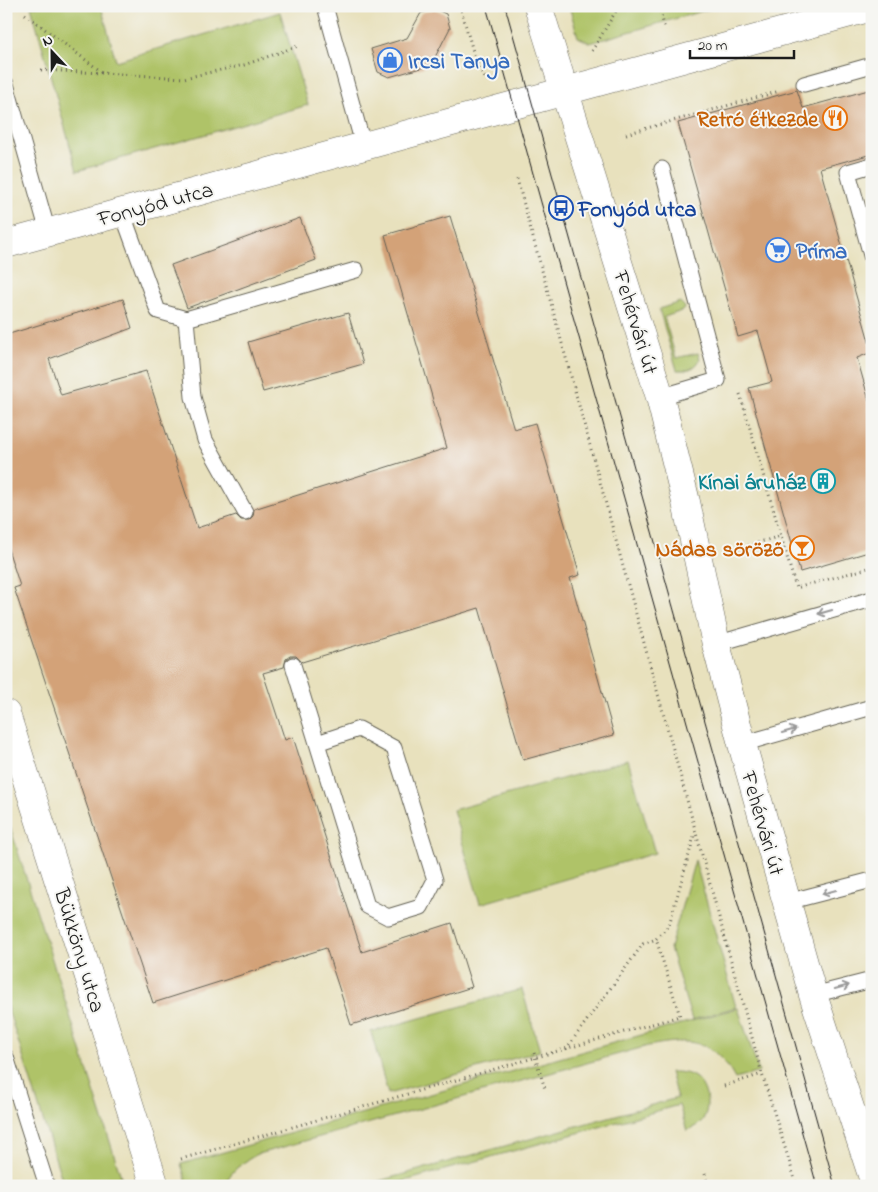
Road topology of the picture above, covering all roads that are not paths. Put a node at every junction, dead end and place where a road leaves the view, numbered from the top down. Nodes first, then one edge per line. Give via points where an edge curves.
1 (325, 6) edge
2 (538, 6) edge
3 (872, 7) edge
4 (828, 12) edge
5 (872, 65) edge
6 (6, 84) edge
7 (804, 84) road end
8 (564, 92) junction
9 (364, 148) junction
10 (872, 165) edge
11 (662, 169) dead end
12 (122, 212) junction
13 (48, 232) junction
14 (6, 244) edge
15 (872, 259) edge
16 (356, 270) dead end
17 (186, 319) junction
18 (660, 397) junction
19 (245, 512) dead end
20 (872, 599) edge
21 (716, 644) junction
22 (292, 665) dead end
23 (872, 707) edge
24 (6, 714) edge
25 (316, 743) junction
26 (742, 744) junction
27 (872, 880) edge
28 (787, 902) junction
29 (872, 980) edge
30 (813, 995) junction
31 (6, 1057) edge
32 (871, 1166) edge
33 (47, 1186) edge
34 (155, 1186) edge

1 - 9 lane
2 - 8 street, Fehérvári út
3 - 4 street, Fonyód utca
4 - 8 street, Fonyód utca
5 - 7 lane
6 - 13 lane
8 - 9 street, Fonyód utca
8 - 18 street, Fehérvári út
9 - 12 street, Fonyód utca
10 - 15 lane via 848,172
11 - 18 lane via 718,380
12 - 13 street, Fonyód utca
12 - 17 lane via 158,311
13 - 14 street, Fonyód utca
16 - 17 lane
17 - 19 lane via 193,396 205,440
18 - 21 street, Fehérvári út
20 -> 21 lane
21 - 26 street, Fehérvári út
22 - 25 lane
26 -> 23 lane, Fehérvári út
24 - 34 street, Bükköny utca
25 - 25 lane via 367,906 388,917 421,907 435,880 394,748 359,730
26 - 28 street, Fehérvári út
27 -> 28 lane, Fehérvári út
28 - 30 street, Fehérvári út
30 -> 29 lane
30 - 32 street, Fehérvári út
31 - 33 lane

